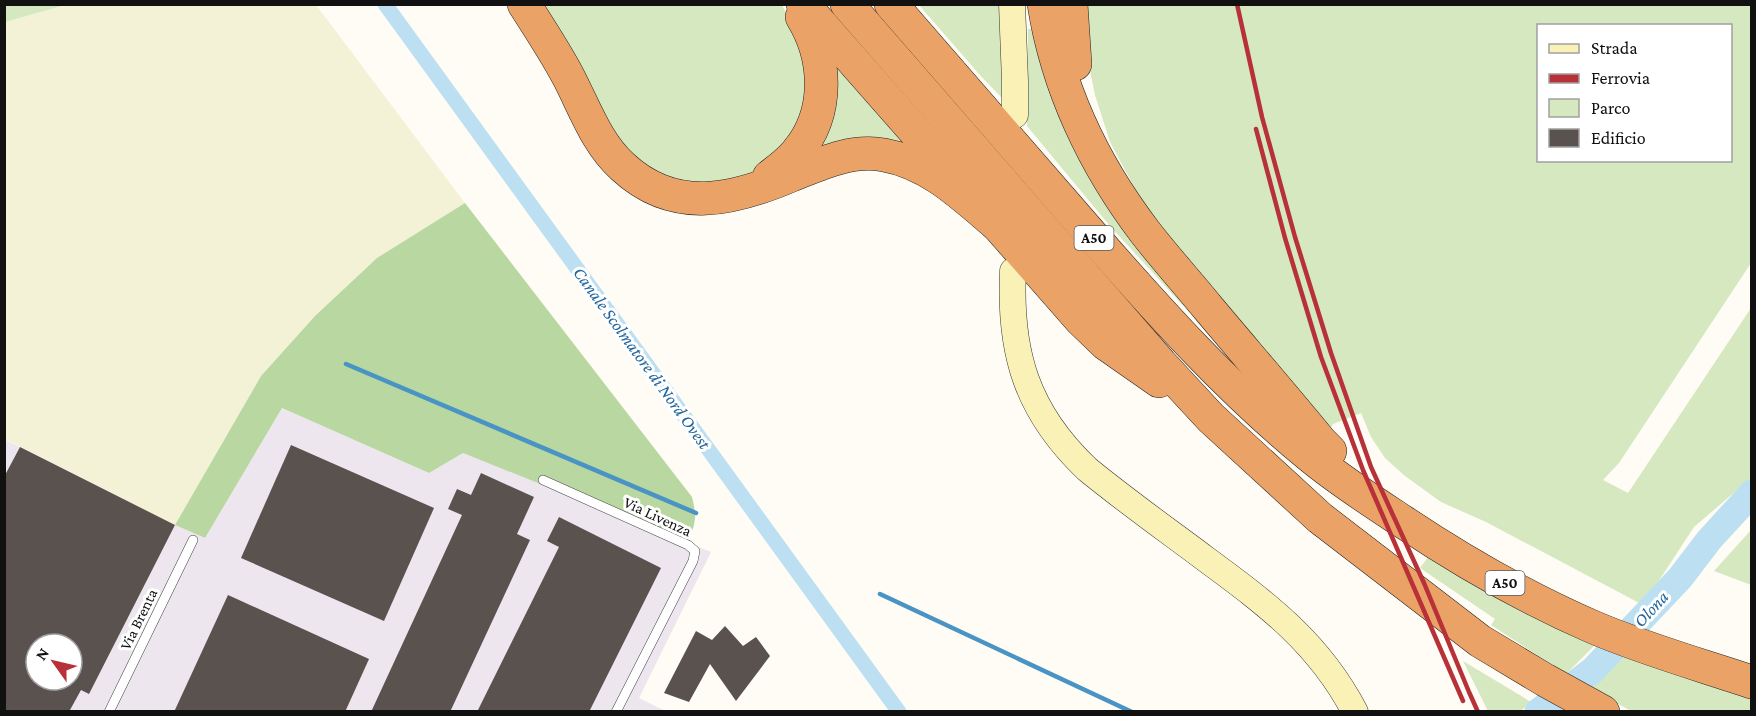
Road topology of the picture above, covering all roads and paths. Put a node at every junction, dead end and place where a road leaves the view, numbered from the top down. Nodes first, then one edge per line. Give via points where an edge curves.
1 (524, 4) edge
2 (793, 4) edge
3 (803, 4) edge
4 (847, 4) edge
5 (891, 4) edge
6 (1012, 4) edge
7 (1022, 4) edge
8 (1044, 4) edge
9 (1071, 4) edge
10 (1015, 81) junction
11 (1014, 115) dead end
12 (1090, 146) junction
13 (745, 193) junction
14 (995, 223) junction
15 (1012, 271) dead end
16 (1211, 418) junction
17 (543, 480) dead end
18 (1421, 533) junction
19 (193, 540) dead end
20 (1752, 682) edge
21 (1584, 709) edge
22 (109, 711) edge
23 (616, 711) edge
24 (1355, 711) edge

1 - 13 highway via 568,76 602,143 623,167 652,188 675,196 702,199
2 - 13 highway via 809,28 820,61 820,105 799,150 787,164
3 - 14 highway
4 - 16 highway, A50
5 - 18 highway, A50 via 1222,378 1311,457
6 - 10 main road
7 - 10 main road
8 - 12 highway via 1067,93
9 - 12 highway via 1075,65
10 - 11 main road
12 - 18 highway via 1145,231 1321,442
13 - 14 highway via 843,156 883,154 937,176
14 - 16 highway via 1106,344
15 - 24 main road via 1014,329 1022,367 1052,430 1087,470 1296,630 1322,660
16 - 21 highway, A50 via 1320,518 1480,641 1505,671
17 - 23 lane, Via Livenza via 695,551
18 - 20 highway, A50 via 1483,572 1592,627
19 - 22 lane, Via Brenta

